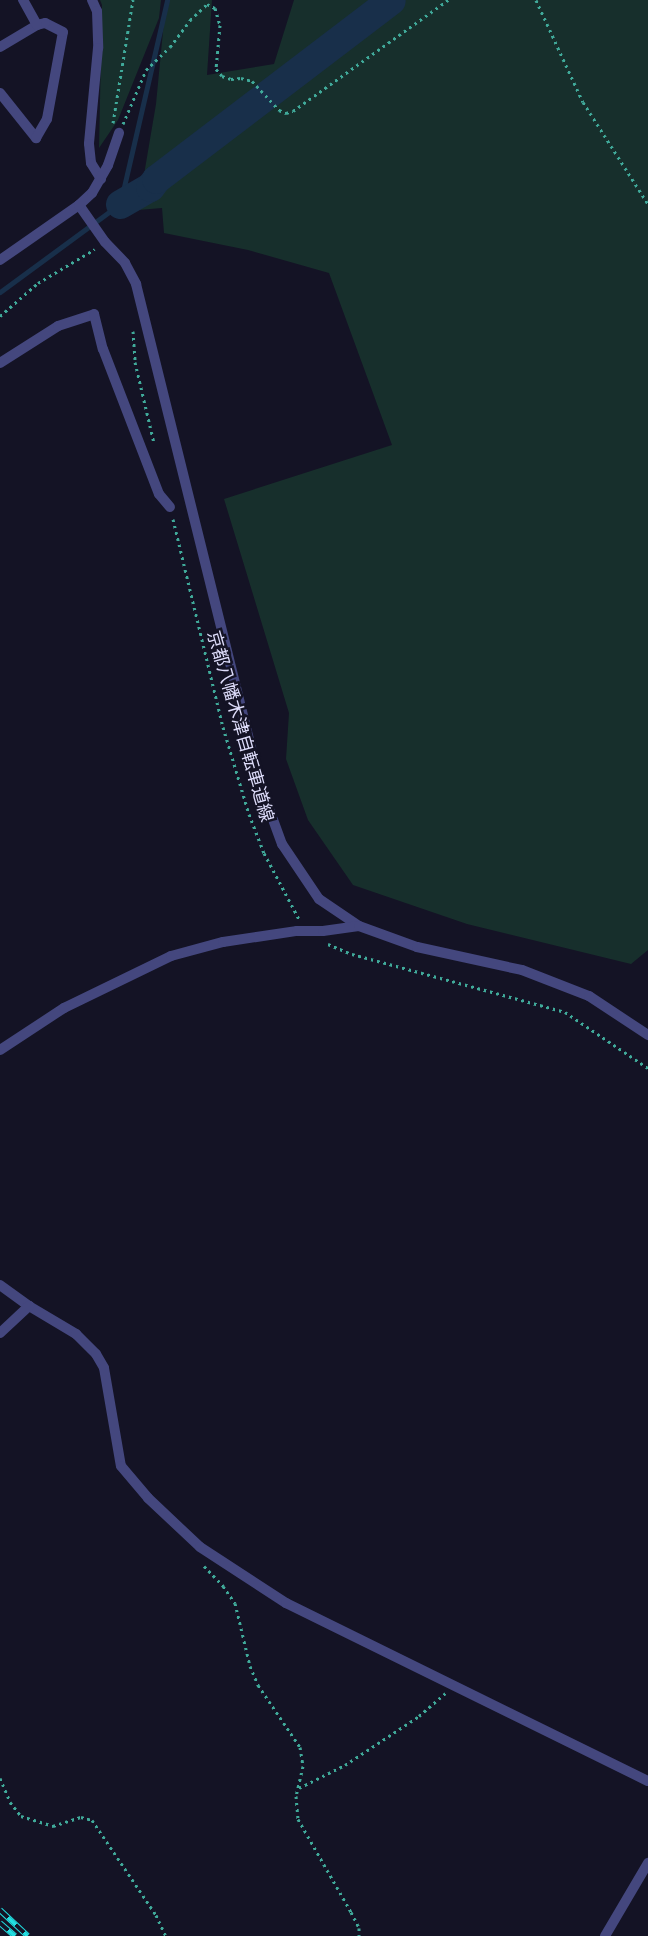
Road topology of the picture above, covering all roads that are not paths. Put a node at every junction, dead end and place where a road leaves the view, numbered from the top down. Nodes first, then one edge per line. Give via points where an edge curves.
1 (23, 0) edge
2 (92, 0) edge
3 (37, 25) junction
4 (0, 46) edge
5 (0, 93) edge
6 (115, 132) road end
7 (101, 179) junction
8 (81, 207) junction
9 (0, 260) edge
10 (0, 364) edge
11 (170, 507) road end
12 (359, 926) junction
13 (648, 1035) edge
14 (0, 1050) edge
15 (0, 1285) edge
16 (29, 1306) junction
17 (0, 1333) edge
18 (648, 1780) edge
19 (648, 1863) edge
20 (605, 1936) edge

1 - 3 street
2 - 7 street via 97,11 98,48 90,164
3 - 4 street
3 - 5 street via 45,23 63,32 47,119 36,138
6 - 7 street
7 - 8 street
8 - 9 street
8 - 12 street via 100,235 126,263 136,284 257,775 279,836 319,900
10 - 11 street via 58,326 94,314 103,348 159,494
12 - 13 street via 417,947 522,970 589,996
12 - 14 street via 223,942 171,956 64,1008
15 - 16 street
16 - 17 street
16 - 18 street via 76,1334 96,1354 104,1368 121,1466 148,1498 200,1547 286,1603
19 - 20 street

